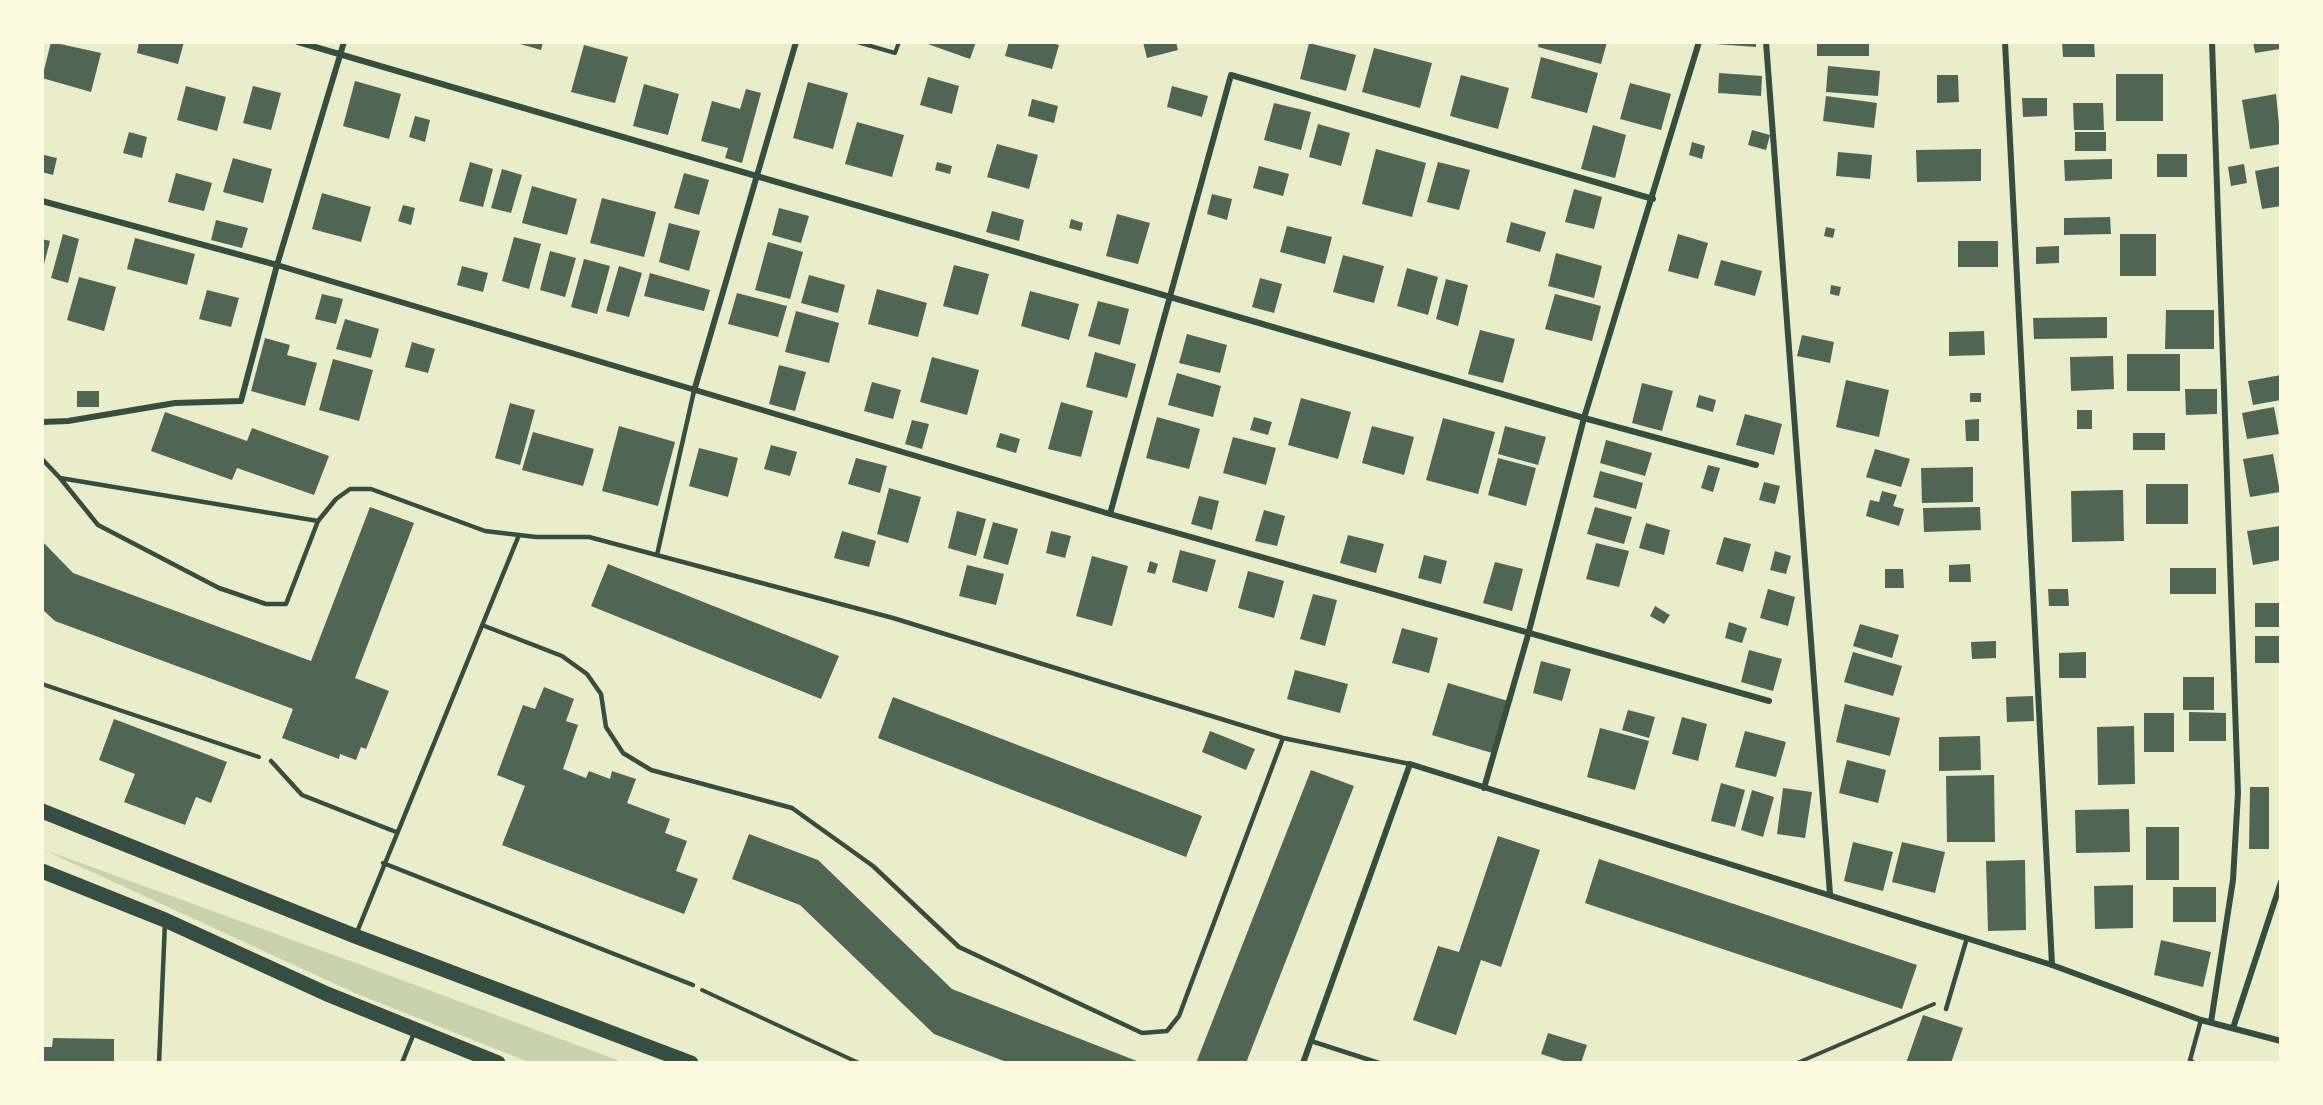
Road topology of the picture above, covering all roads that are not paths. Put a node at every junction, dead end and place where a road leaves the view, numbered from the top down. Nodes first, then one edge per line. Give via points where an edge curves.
1 (298, 42) edge
2 (344, 42) edge
3 (796, 42) edge
4 (1699, 42) edge
5 (1766, 42) edge
6 (2005, 42) edge
7 (2212, 42) edge
8 (340, 54) junction
9 (756, 176) junction
10 (1653, 198) junction
11 (42, 201) edge
12 (277, 265) junction
13 (1170, 295) junction
14 (694, 391) junction
15 (1584, 418) junction
16 (42, 422) edge
17 (42, 459) edge
18 (1756, 465) dead end
19 (60, 478) junction
20 (1110, 514) junction
21 (318, 522) junction
22 (519, 535) junction
23 (657, 555) junction
24 (482, 625) junction
25 (1528, 635) junction
26 (1769, 701) dead end
27 (1283, 738) junction
28 (271, 761) road end
29 (1410, 764) junction
30 (1484, 788) junction
31 (42, 811) edge
32 (396, 832) junction
33 (383, 863) junction
34 (42, 871) edge
35 (2281, 882) edge
36 (1830, 894) junction
37 (165, 920) junction
38 (355, 936) junction
39 (1967, 938) junction
40 (2052, 965) junction
41 (693, 985) road end
42 (1946, 1009) dead end
43 (2201, 1020) junction
44 (2211, 1022) junction
45 (2233, 1028) junction
46 (415, 1030) junction
47 (1311, 1041) junction
48 (2281, 1041) edge
49 (661, 1058) edge
50 (159, 1063) edge
51 (402, 1063) edge
52 (498, 1063) edge
53 (691, 1063) edge
54 (1303, 1063) edge
55 (1379, 1063) edge
56 (2194, 1063) edge

1 - 8 street
2 - 8 street
3 - 9 street
4 - 10 street
5 - 36 street
6 - 40 street
7 - 44 street via 2238,793 2232,880
8 - 9 street
8 - 12 street
9 - 13 street
9 - 14 street
10 - 13 street via 1231,75
10 - 15 street
11 - 12 street
12 - 14 street
12 - 16 street via 240,401 175,403
13 - 15 street
13 - 20 street
14 - 20 street
14 - 23 lane
15 - 18 street
15 - 25 street
17 - 19 lane
19 - 21 lane
19 - 21 lane via 98,525 219,588 266,604 286,604
20 - 25 street
21 - 22 lane via 336,499 350,489 371,489 486,531
22 - 23 lane via 589,537
22 - 24 lane
23 - 27 lane via 893,618
24 - 27 lane via 562,656 587,674 601,694 606,727 622,753 651,770 792,808 873,866 960,946 1142,1033 1167,1031 1179,1016
24 - 32 lane
25 - 26 street
25 - 30 street
27 - 29 lane
28 - 32 lane via 302,795
29 - 30 street
29 - 47 street
30 - 36 street
31 - 38 main road
32 - 33 lane
33 - 38 lane
33 - 41 lane
34 - 37 main road
35 - 45 street
36 - 39 street
37 - 46 main road
37 - 50 lane
38 - 49 main road
39 - 40 street
39 - 42 lane
40 - 43 street
43 - 44 street
43 - 56 lane via 2190,1060
44 - 45 street
45 - 48 street
46 - 51 lane
46 - 52 main road
47 - 54 street
47 - 55 lane
49 - 53 main road

